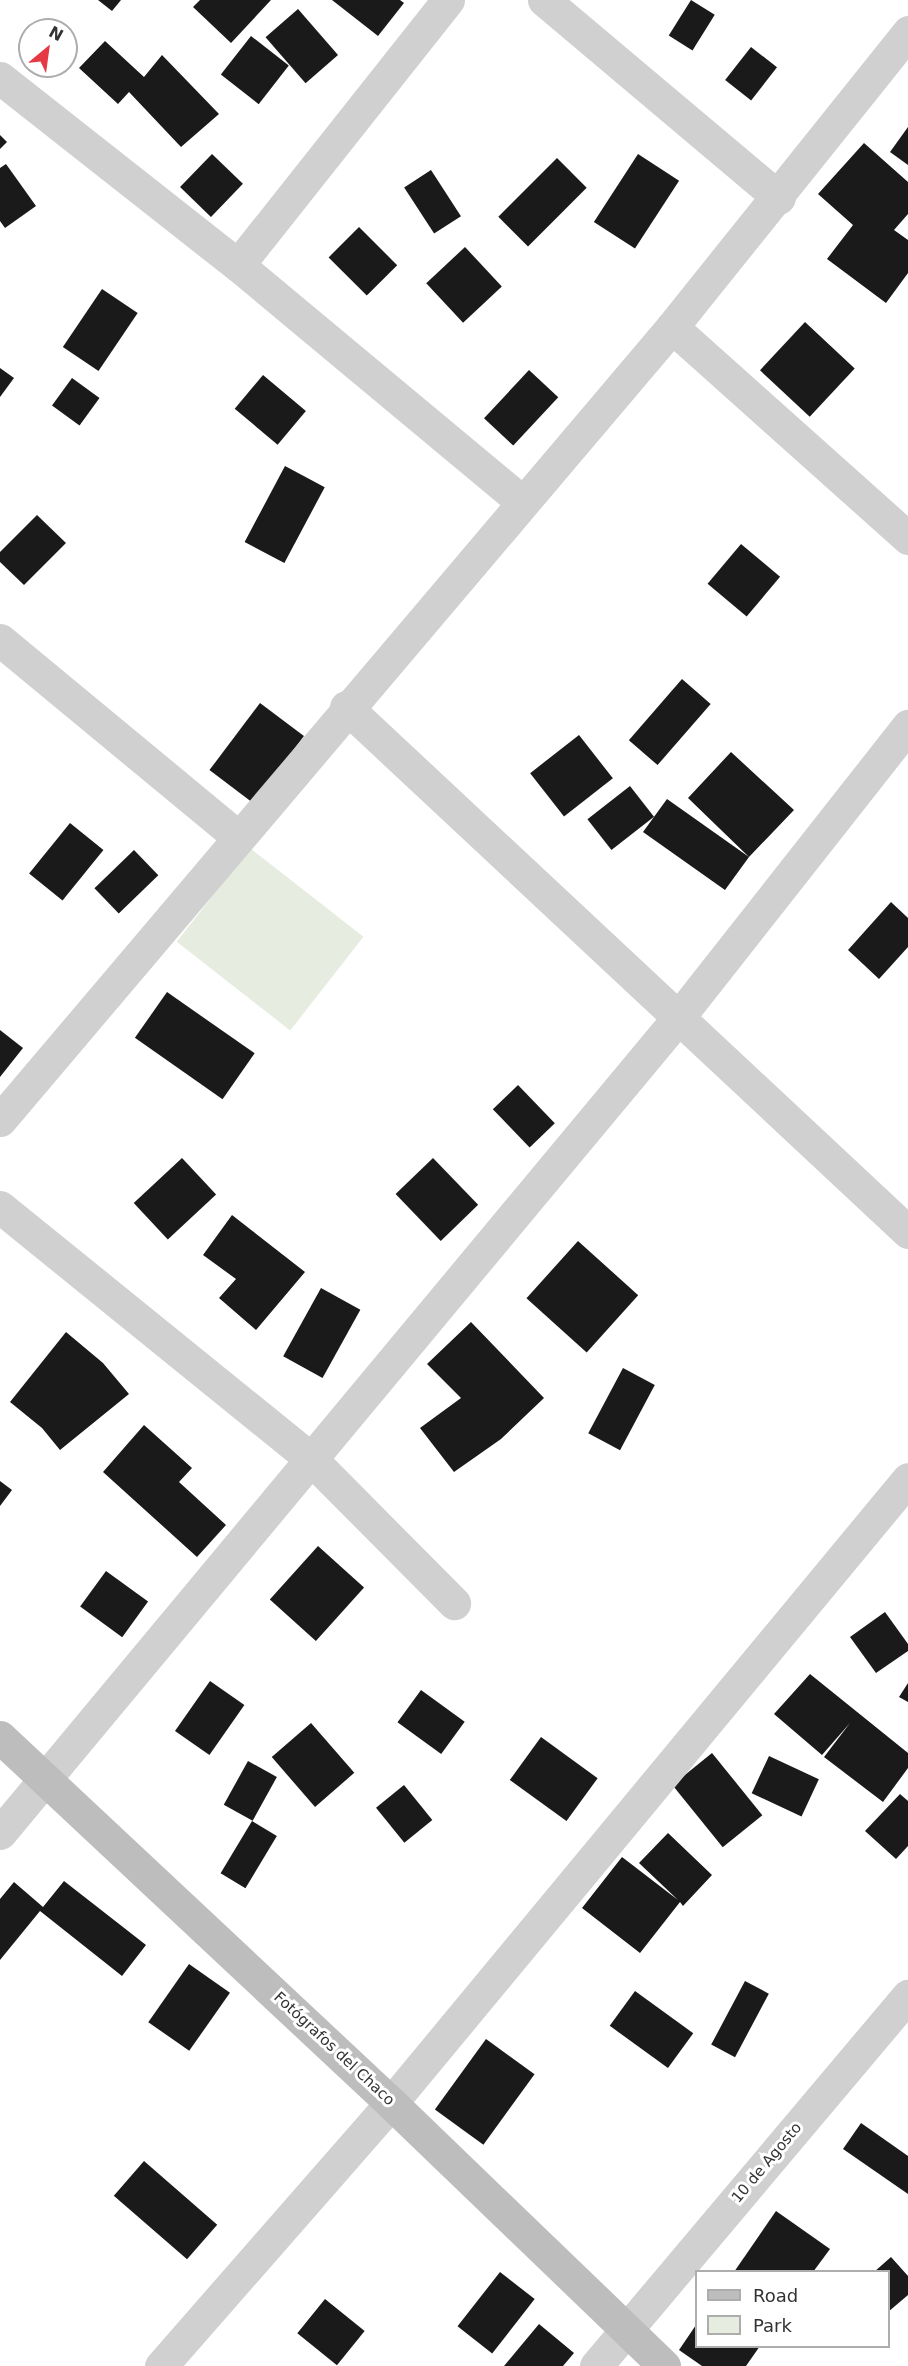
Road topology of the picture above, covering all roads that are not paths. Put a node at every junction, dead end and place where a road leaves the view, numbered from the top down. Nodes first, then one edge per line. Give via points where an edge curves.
1 (448, 0) edge
2 (544, 0) edge
3 (908, 32) edge
4 (0, 78) edge
5 (779, 198) junction
6 (237, 265) junction
7 (672, 327) junction
8 (522, 502) junction
9 (908, 538) edge
10 (0, 640) edge
11 (346, 707) junction
12 (908, 726) edge
13 (239, 838) junction
14 (678, 1018) junction
15 (0, 1120) edge
16 (0, 1207) edge
17 (908, 1232) edge
18 (309, 1456) junction
19 (908, 1479) edge
20 (454, 1603) dead end
21 (0, 1737) edge
22 (48, 1778) junction
23 (0, 1833) edge
24 (908, 1996) edge
25 (391, 2103) junction
26 (627, 2329) junction
27 (161, 2366) edge
28 (596, 2366) edge
29 (664, 2366) edge

1 - 6 street
2 - 5 street
3 - 5 street
4 - 6 street
5 - 7 street
6 - 8 street
7 - 8 street
7 - 9 street
8 - 11 street
10 - 13 street
11 - 13 street
11 - 14 street
12 - 14 street
13 - 15 street
14 - 17 street
14 - 18 street
16 - 18 street
18 - 20 street
18 - 22 street
19 - 25 street
21 - 22 street, Fotógrafos del Chaco
22 - 23 street
22 - 25 street, Fotógrafos del Chaco
24 - 26 street, 10 de Agosto
25 - 26 street, Fotógrafos del Chaco
25 - 27 street
26 - 28 street, 10 de Agosto
26 - 29 street, Fotógrafos del Chaco

